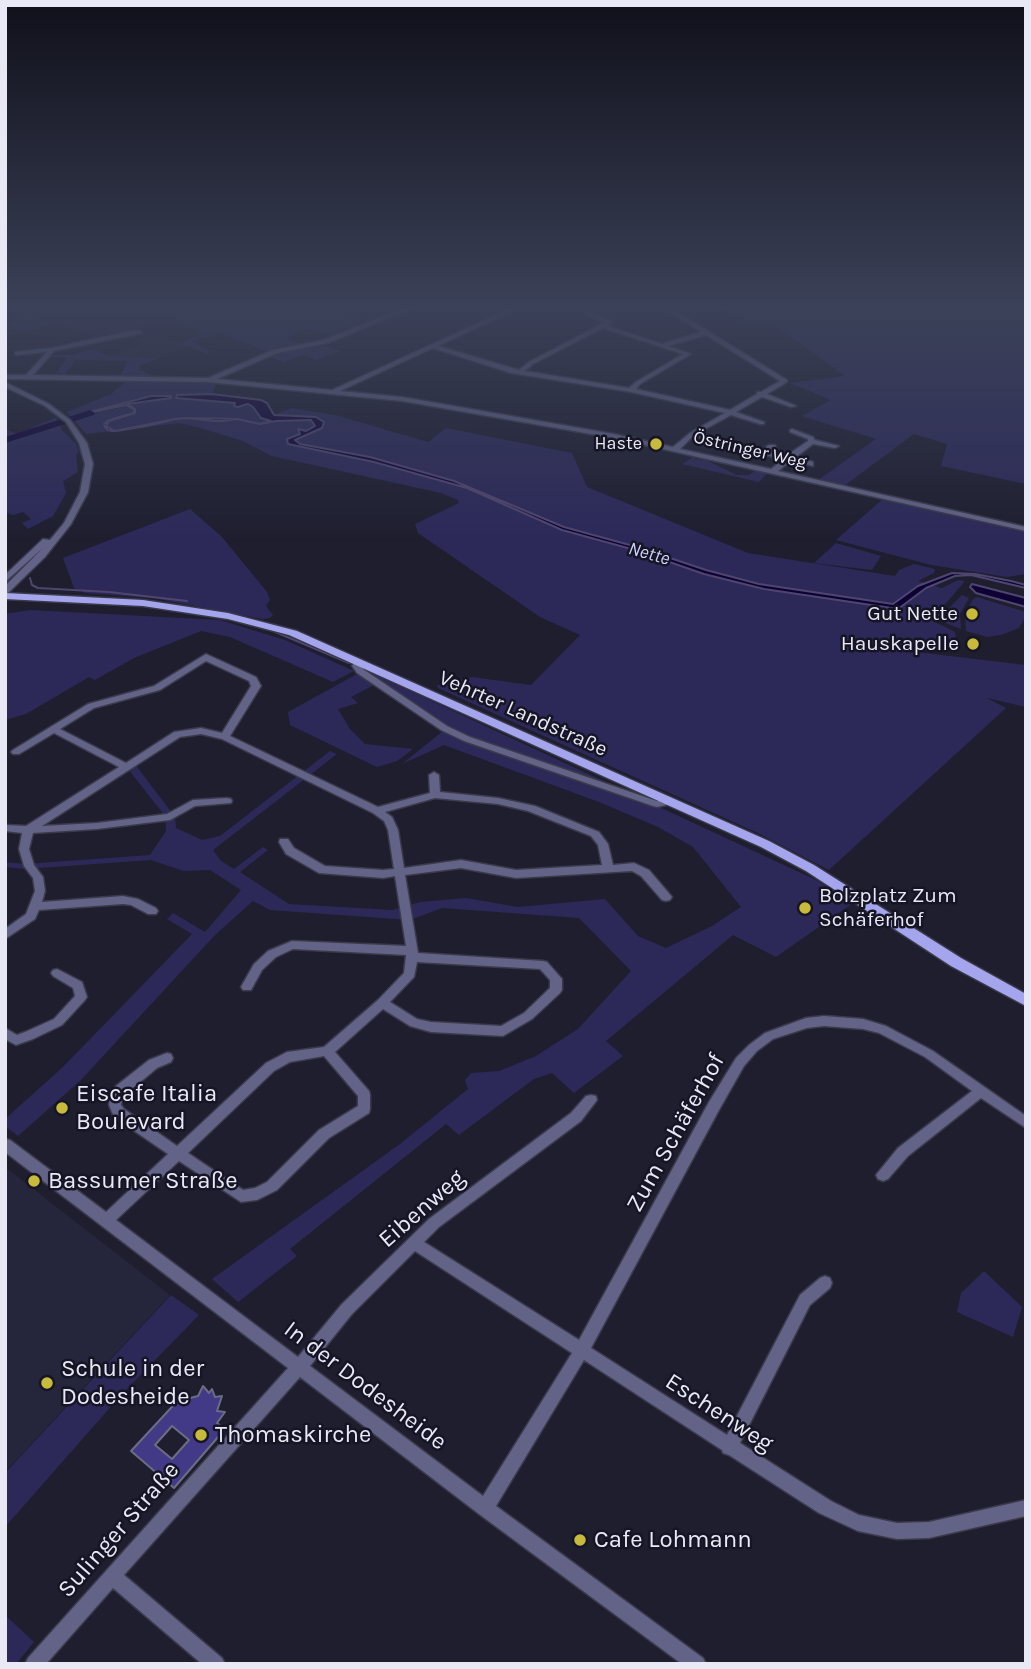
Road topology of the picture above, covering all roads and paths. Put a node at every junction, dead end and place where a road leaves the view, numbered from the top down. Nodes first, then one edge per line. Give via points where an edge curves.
1 (7, 385) edge
2 (264, 385) edge
3 (348, 385) edge
4 (600, 385) edge
5 (636, 385) edge
6 (777, 385) edge
7 (631, 390) junction
8 (335, 391) junction
9 (759, 393) junction
10 (793, 406) dead end
11 (729, 412) junction
12 (762, 423) dead end
13 (792, 431) dead end
14 (692, 434) junction
15 (812, 442) junction
16 (727, 443) dead end
17 (835, 446) dead end
18 (772, 447) dead end
19 (675, 449) junction
20 (788, 458) junction
21 (810, 464) dead end
22 (772, 471) junction
23 (75, 511) junction
24 (1026, 529) edge
25 (5, 580) edge
26 (5, 594) edge
27 (5, 604) edge
28 (209, 613) junction
29 (359, 662) junction
30 (55, 730) junction
31 (225, 737) junction
32 (16, 752) dead end
33 (126, 767) junction
34 (434, 775) dead end
35 (435, 795) junction
36 (228, 801) dead end
37 (671, 801) junction
38 (377, 811) junction
39 (5, 828) edge
40 (28, 830) junction
41 (284, 842) dead end
42 (608, 867) junction
43 (398, 872) junction
44 (666, 897) dead end
45 (36, 906) junction
46 (152, 911) dead end
47 (5, 935) edge
48 (412, 954) junction
49 (57, 973) dead end
50 (247, 987) dead end
51 (1026, 1001) edge
52 (382, 1003) junction
53 (5, 1033) edge
54 (327, 1051) junction
55 (167, 1058) dead end
56 (980, 1092) junction
57 (591, 1100) dead end
58 (1026, 1123) edge
59 (5, 1144) edge
60 (179, 1154) junction
61 (883, 1175) dead end
62 (107, 1220) junction
63 (414, 1242) junction
64 (825, 1283) dead end
65 (581, 1351) junction
66 (298, 1368) junction
67 (729, 1447) junction
68 (485, 1508) junction
69 (1026, 1508) edge
70 (112, 1576) junction
71 (34, 1664) edge
72 (216, 1664) edge
73 (697, 1664) edge

1 - 23 street via 66,420 83,443 89,464
2 - 8 street, Östringer Weg
3 - 8 street
4 - 7 street
5 - 7 street
6 - 9 street
7 - 11 street
8 - 19 street, Östringer Weg via 503,416
9 - 10 street
9 - 11 street
11 - 12 street
11 - 14 street
13 - 15 street
14 - 16 street
14 - 19 street
15 - 17 street
15 - 20 street
18 - 20 street via 769,453
19 - 22 street, Östringer Weg
20 - 21 street
20 - 22 street
22 - 24 street, Östringer Weg
23 - 25 street
23 - 26 street
26 - 28 main road, Vehrter Landstraße via 143,603
27 - 28 main road, Vehrter Landstraße
28 - 29 main road, Vehrter Landstraße via 275,627
29 - 37 main road, Vehrter Landstraße
29 - 37 street, Vehrter Landstraße via 360,670 444,728 657,804
30 - 31 street via 100,701 157,688 206,657 253,679 256,686
30 - 32 street
30 - 33 street
31 - 33 street via 201,731 177,734
31 - 38 street
33 - 40 street
34 - 35 street
35 - 38 street
35 - 42 street via 531,807 595,834 603,844
36 - 40 street via 193,803 170,817
37 - 51 main road, Vehrter Landstraße via 810,868
38 - 43 street via 393,830
39 - 40 street
40 - 45 street via 24,849 38,877
41 - 43 street via 290,851 323,870
42 - 43 street via 516,874 461,864
42 - 44 street via 634,867
43 - 48 street
45 - 46 street via 122,900
45 - 47 street via 31,916
48 - 50 street via 292,945 258,967
48 - 52 street via 411,974
48 - 52 street via 543,965 556,979 556,990 503,1031 431,1027 414,1023
49 - 53 street via 78,985 81,997 58,1022 29,1036 16,1040
52 - 54 street
54 - 60 street via 287,1057 270,1067
54 - 60 street via 364,1095 364,1110 324,1134 272,1186 241,1196
55 - 60 street via 153,1063 121,1090 115,1105
56 - 58 street, Zum Schäferhof
56 - 61 street via 903,1152
56 - 65 street, Zum Schäferhof via 906,1040 863,1024 806,1023 769,1036 740,1062
57 - 63 street, Eibenweg via 576,1117
59 - 62 street, In der Dodesheide
60 - 62 street
62 - 66 street, In der Dodesheide
63 - 65 street, Eschenweg
63 - 66 street, Eibenweg via 347,1309
64 - 67 street via 805,1300
65 - 67 street, Eschenweg
65 - 68 street, Zum Schäferhof
66 - 68 street, In der Dodesheide
66 - 70 street, Sulinger Straße
67 - 69 street, Eschenweg via 858,1523 897,1531 929,1530
68 - 73 street, In der Dodesheide
70 - 71 street, Sulinger Straße
70 - 72 street

